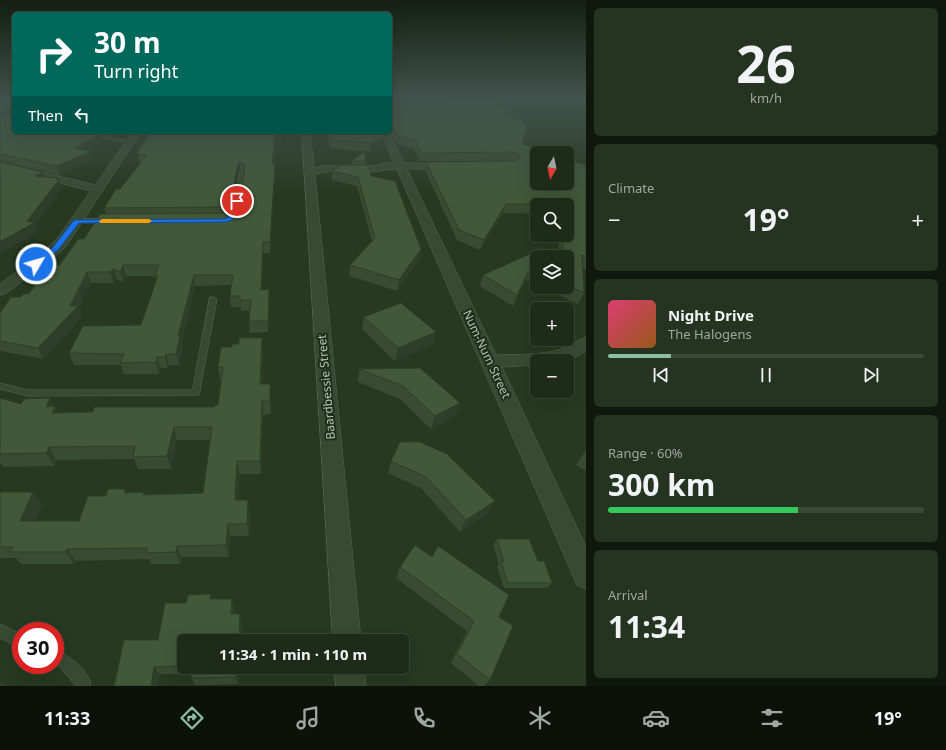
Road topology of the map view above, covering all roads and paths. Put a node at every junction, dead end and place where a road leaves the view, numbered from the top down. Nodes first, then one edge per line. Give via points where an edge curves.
1 (306, 134) edge
2 (385, 134) edge
3 (86, 135) edge
4 (134, 137) edge
5 (0, 165) edge
6 (308, 166) junction
7 (393, 166) junction
8 (456, 166) edge
9 (242, 174) edge
10 (97, 189) junction
11 (226, 220) edge
12 (109, 221) edge
13 (77, 222) junction
14 (0, 291) edge
15 (213, 299) dead end
16 (586, 343) edge
17 (490, 361) junction
18 (0, 386) edge
19 (586, 576) edge
20 (0, 632) edge
21 (346, 634) edge
22 (12, 637) edge
23 (64, 661) edge
24 (350, 674) edge
25 (83, 686) edge
26 (351, 686) edge

1 - 6 street, Baardbessie Street
2 - 7 street, Num-Num Street
3 - 4 lane
4 - 10 street
5 - 10 street
6 - 7 street via 322,169 373,169
6 - 21 street, Baardbessie Street
7 - 8 street
7 - 17 street, Num-Num Street
9 - 11 lane via 235,215
10 - 13 street
12 - 13 lane
13 - 14 street via 56,249
15 - 18 lane via 196,392 28,393
16 - 17 street via 564,356
17 - 19 street, Num-Num Street
20 - 22 lane
23 - 25 lane via 84,682
24 - 26 street

